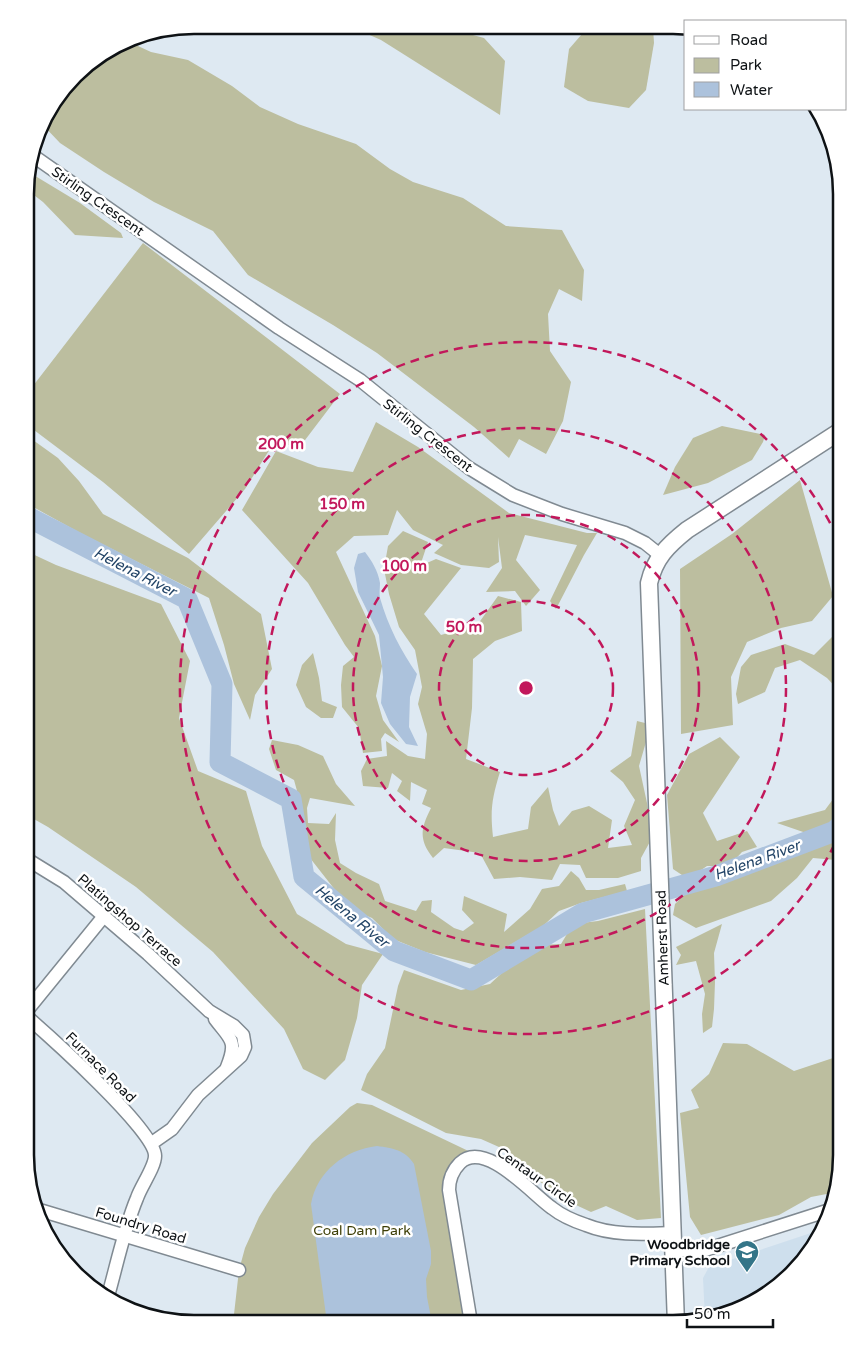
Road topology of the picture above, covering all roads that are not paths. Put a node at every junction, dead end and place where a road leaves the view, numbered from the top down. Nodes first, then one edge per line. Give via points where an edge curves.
1 (38, 159) edge
2 (833, 436) edge
3 (660, 555) junction
4 (34, 864) edge
5 (104, 916) junction
6 (34, 1003) edge
7 (34, 1022) edge
8 (152, 1143) junction
9 (44, 1211) edge
10 (823, 1212) edge
11 (673, 1233) junction
12 (125, 1236) junction
13 (673, 1250) junction
14 (239, 1270) dead end
15 (109, 1291) edge
16 (471, 1315) edge
17 (676, 1315) edge

1 - 3 street, Stirling Crescent via 279,328 360,380 476,472 513,495 625,533
2 - 3 street via 687,530
3 - 11 street, Amherst Road via 649,583
4 - 5 street, Platingshop Terrace via 64,882
5 - 6 street
5 - 8 street, Platingshop Terrace via 209,1011 232,1040 233,1051 227,1067 198,1095 172,1129
7 - 8 street, Furnace Road via 76,1060
8 - 12 street via 155,1160 137,1197
9 - 12 street, Foundry Road
10 - 13 street via 705,1250
11 - 13 street, Amherst Road
11 - 16 street, Centaur Circle via 623,1232 587,1226 557,1212 490,1160 481,1157 464,1160 454,1171 449,1190
12 - 14 street, Foundry Road
12 - 15 street
13 - 17 street, Amherst Road

